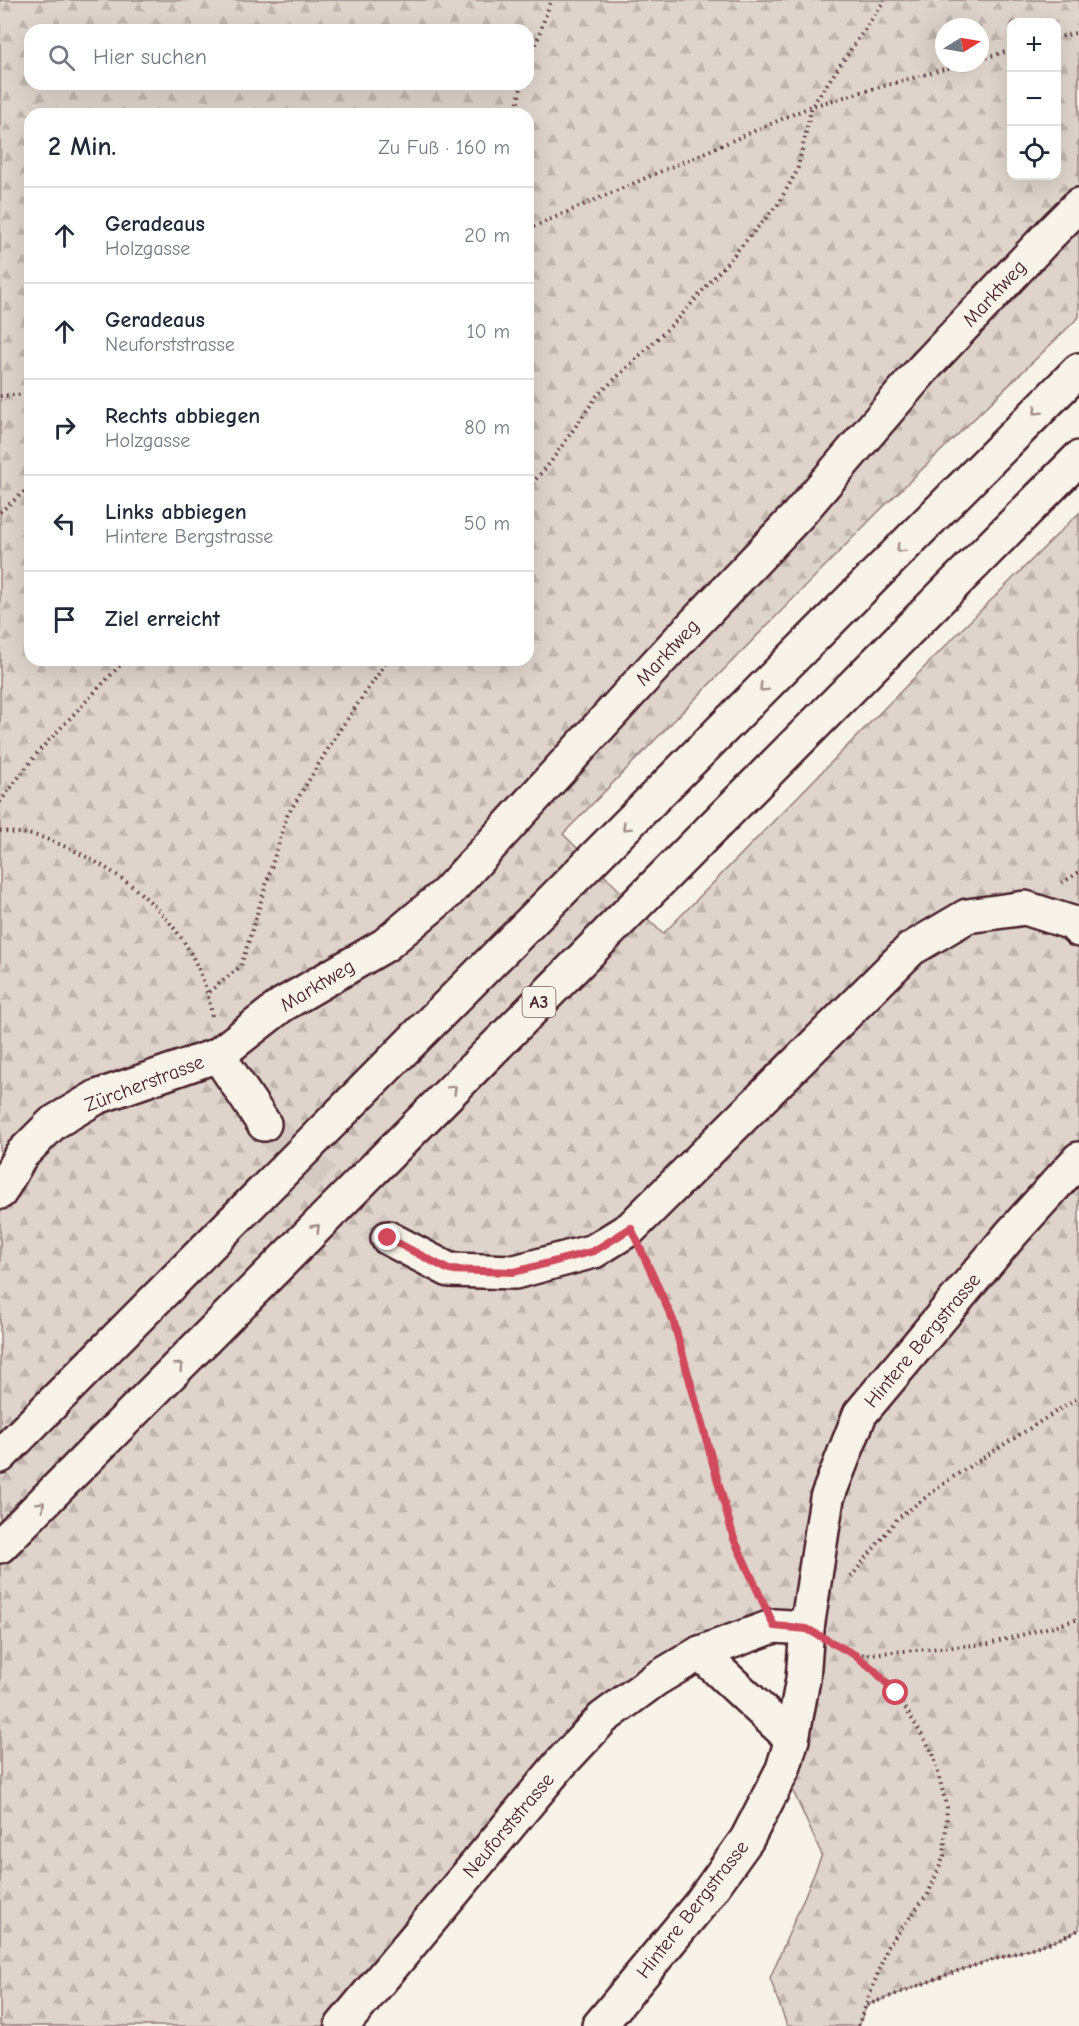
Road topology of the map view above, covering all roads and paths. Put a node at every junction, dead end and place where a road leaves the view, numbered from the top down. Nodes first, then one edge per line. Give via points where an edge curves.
1 (551, 0) edge
2 (885, 0) edge
3 (1079, 32) edge
4 (1061, 37) edge
5 (534, 50) edge
6 (1007, 51) edge
7 (989, 56) edge
8 (935, 72) edge
9 (521, 90) edge
10 (812, 106) junction
11 (516, 108) edge
12 (1079, 205) edge
13 (534, 226) edge
14 (1079, 370) edge
15 (24, 394) edge
16 (0, 396) edge
17 (1079, 458) edge
18 (534, 481) edge
19 (24, 492) edge
20 (0, 512) edge
21 (119, 666) edge
22 (383, 666) edge
23 (0, 802) edge
24 (0, 831) edge
25 (1079, 930) edge
26 (208, 992) junction
27 (218, 1055) junction
28 (264, 1124) tunnel mouth
29 (1079, 1159) edge
30 (0, 1192) edge
31 (631, 1228) junction
32 (388, 1238) tunnel mouth
33 (1079, 1397) edge
34 (0, 1456) edge
35 (0, 1546) edge
36 (848, 1580) dead end
37 (1079, 1619) edge
38 (774, 1626) junction
39 (807, 1629) junction
40 (700, 1653) junction
41 (855, 1655) junction
42 (792, 1739) junction
43 (1079, 1930) edge
44 (866, 2005) junction
45 (342, 2026) edge
46 (599, 2026) edge
47 (858, 2026) edge

1 - 5 path
2 - 10 path
3 - 4 path
6 - 7 path
8 - 10 path
9 - 11 path
10 - 13 path
10 - 18 path via 797,171 778,204 680,318 597,396
12 - 27 main road, Marktweg via 922,370 798,514 447,893 385,945 282,1005
14 -> 34 main road
15 - 16 path
35 -> 17 main road, A3
19 - 20 path
21 - 23 path via 38,752
22 - 26 path via 287,816 241,966
24 - 26 path via 39,836 93,859 129,882 164,915
25 - 31 main road via 1025,908 967,916 911,949
26 - 27 path
27 - 28 main road
27 - 30 main road, Zürcherstrasse via 97,1097 53,1123 21,1155
29 - 39 main road, Hintere Bergstrasse via 860,1414 827,1498
31 - 32 main road via 594,1251 514,1272 449,1270
31 - 38 path via 673,1320 734,1539
33 - 36 path via 950,1479 897,1519
37 - 41 path via 989,1644
38 - 39 main road, Neuforststrasse
38 - 40 main road, Neuforststrasse
39 - 41 path
39 - 42 main road, Hintere Bergstrasse
40 - 42 main road
40 - 45 main road, Neuforststrasse via 656,1679 588,1733
41 - 44 path via 896,1693 933,1753 948,1808 944,1856 928,1894 888,1946
42 - 46 main road, Hintere Bergstrasse via 783,1769 747,1839 701,1903
43 - 44 path
44 - 47 path

